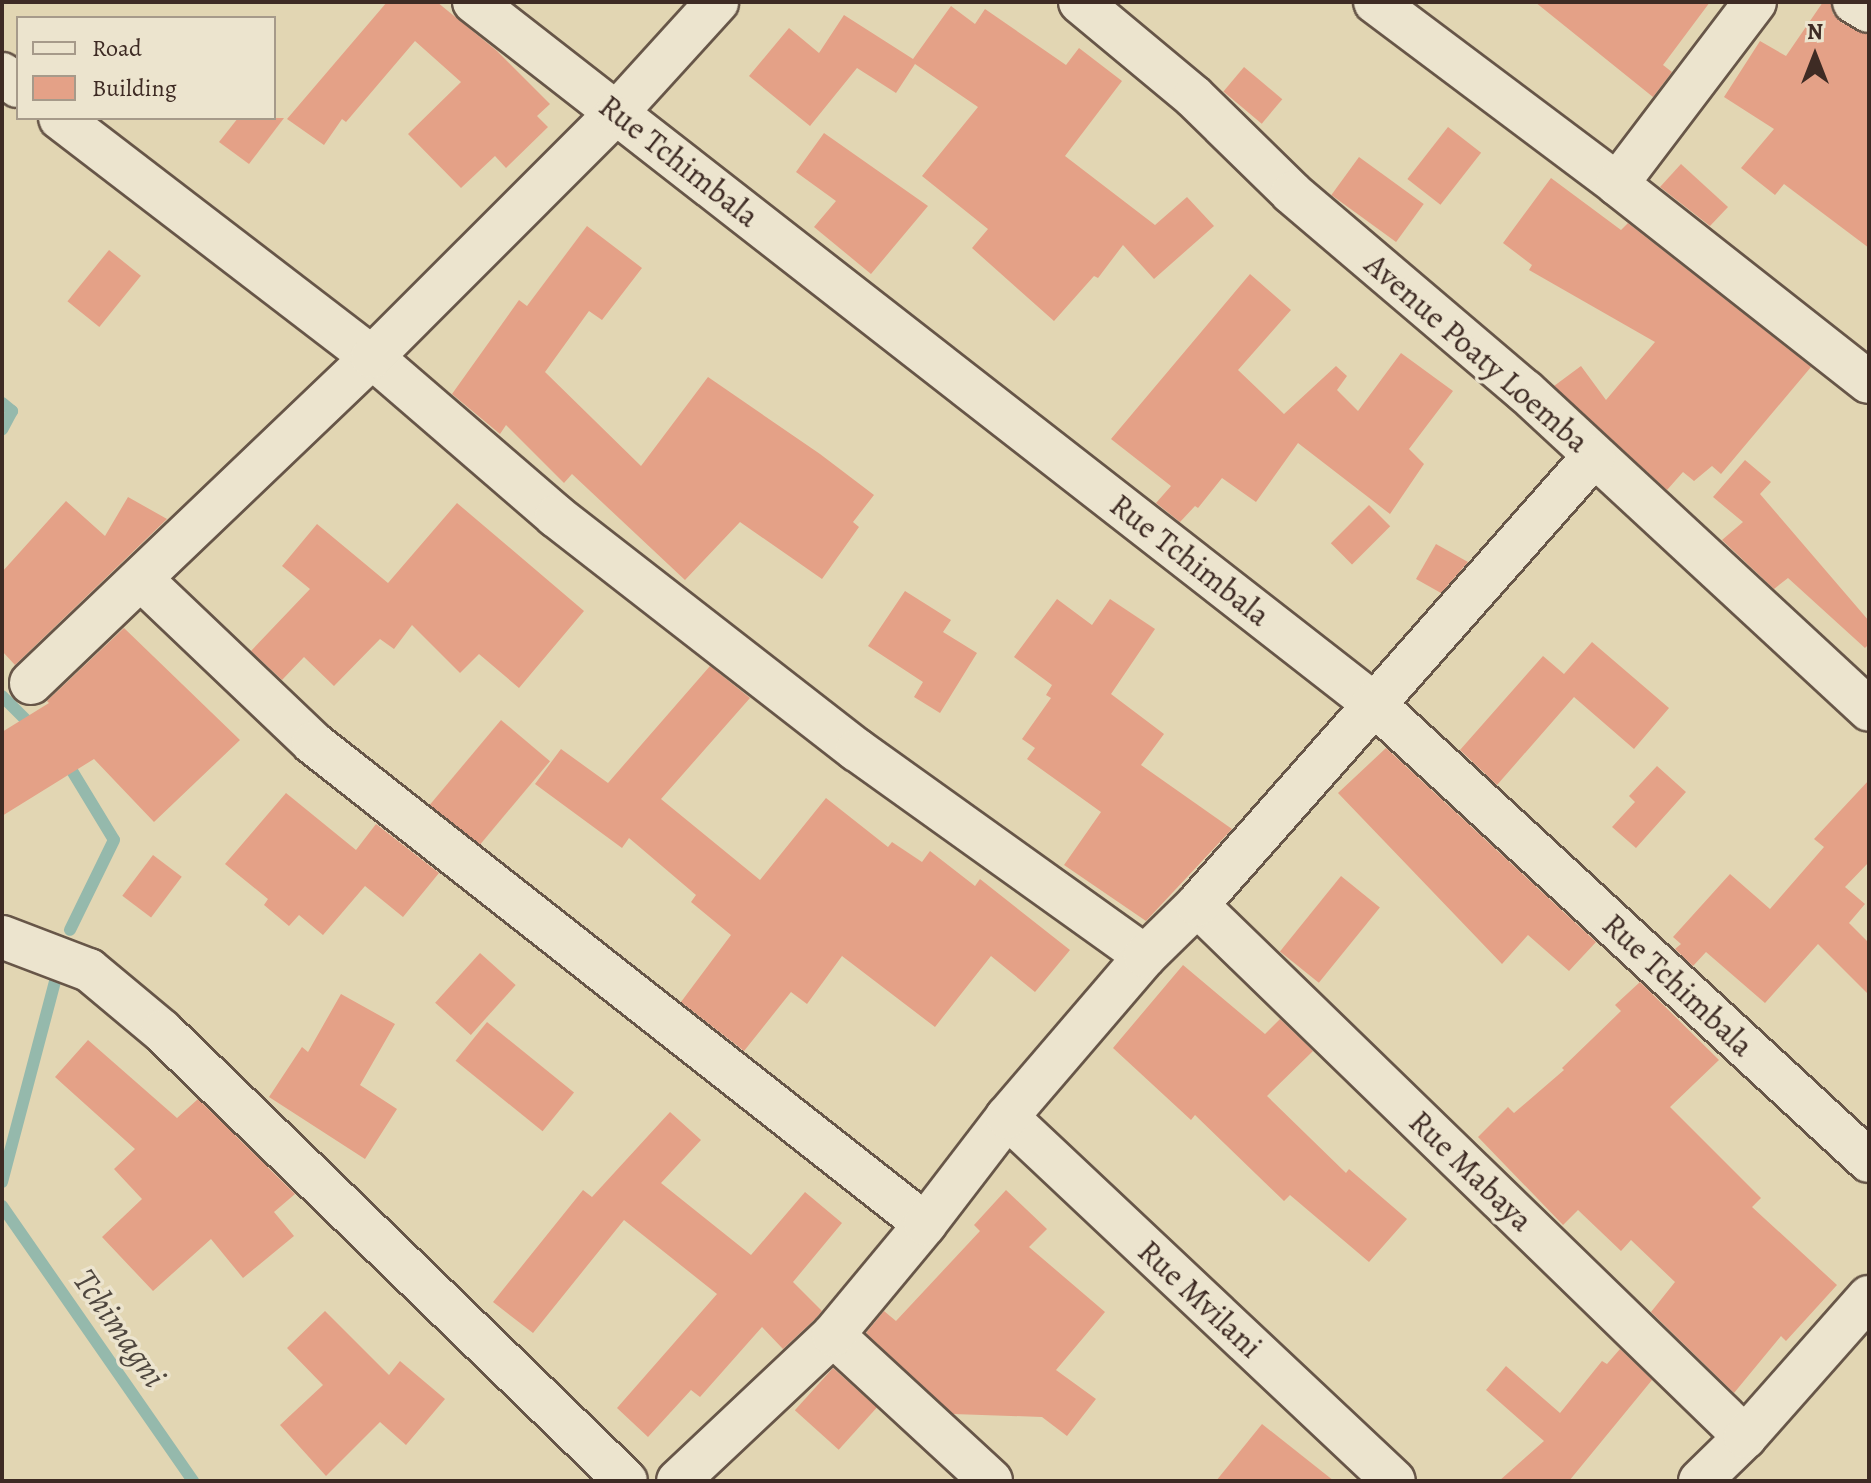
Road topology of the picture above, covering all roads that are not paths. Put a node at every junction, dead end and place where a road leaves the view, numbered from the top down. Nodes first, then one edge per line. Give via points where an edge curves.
1 (474, 2) edge
2 (717, 2) edge
3 (1080, 2) edge
4 (1375, 2) edge
5 (1755, 2) edge
6 (1854, 2) edge
7 (1869, 11) edge
8 (617, 112) junction
9 (63, 120) edge
10 (1617, 184) junction
11 (372, 357) junction
12 (1869, 382) edge
13 (1594, 456) junction
14 (142, 580) junction
15 (31, 683) dead end
16 (1373, 703) junction
17 (1869, 710) edge
18 (1197, 905) junction
19 (2, 937) edge
20 (1145, 956) junction
21 (1007, 1117) junction
22 (1869, 1161) edge
23 (925, 1224) junction
24 (1869, 1297) edge
25 (833, 1335) junction
26 (1745, 1437) junction
27 (626, 1481) edge
28 (678, 1481) edge
29 (991, 1481) edge
30 (1394, 1481) edge
31 (1700, 1481) edge

1 - 8 street, Rue Tchimbala
2 - 8 street
3 - 13 street, Avenue Poaty Loemba via 1194,97 1292,193
4 - 10 street
5 - 10 street
6 - 7 street
8 - 11 street
8 - 16 street, Rue Tchimbala
9 - 11 street
10 - 12 street
11 - 14 street
11 - 20 street via 556,516 832,730
13 - 16 street
13 - 17 street, Avenue Poaty Loemba
14 - 15 street
14 - 23 street via 313,743
16 - 18 street
16 - 22 street, Rue Tchimbala
18 - 20 street
18 - 26 street, Rue Mabaya
19 - 27 street via 89,970 162,1031
20 - 21 street
21 - 23 street
21 - 30 street, Rue Mvilani
23 - 25 street
24 - 26 street
25 - 28 street
25 - 29 street
26 - 31 street

